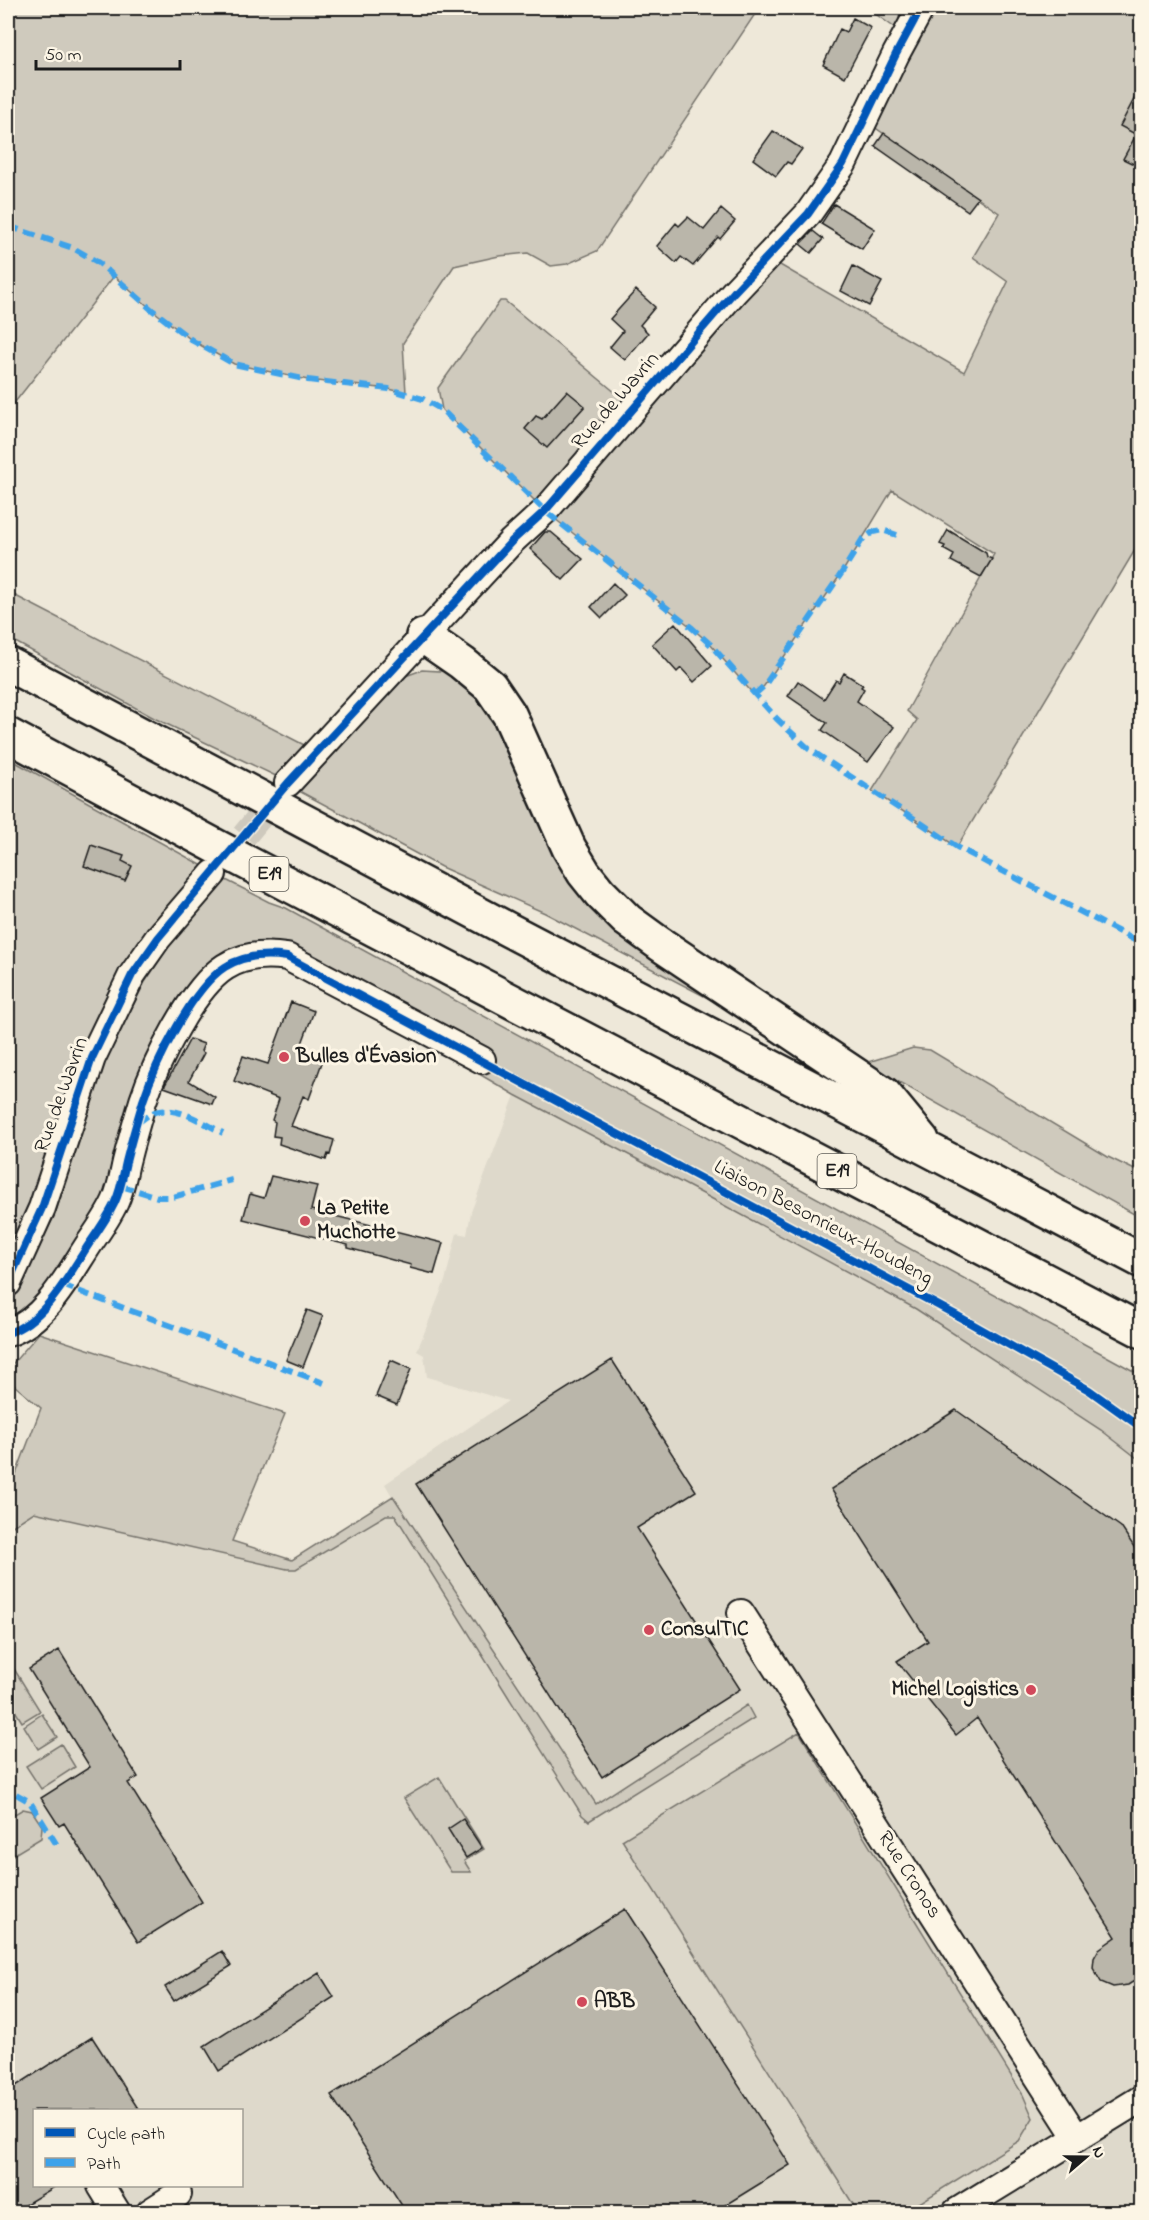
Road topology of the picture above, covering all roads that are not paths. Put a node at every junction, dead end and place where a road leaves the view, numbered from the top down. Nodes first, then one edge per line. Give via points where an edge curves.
1 (921, 8) edge
2 (423, 636) junction
3 (8, 663) edge
4 (8, 735) edge
5 (288, 783) tunnel mouth
6 (213, 874) tunnel mouth
7 (482, 1060) dead end
8 (933, 1153) junction
9 (1142, 1262) edge
10 (8, 1283) edge
11 (1142, 1331) edge
12 (8, 1333) edge
13 (741, 1612) dead end
14 (1142, 2098) edge
15 (1077, 2138) junction
16 (102, 2187) edge
17 (178, 2194) dead end
18 (117, 2212) edge
19 (150, 2212) edge
20 (956, 2212) edge

1 - 2 street, Rue de Wavrin via 843,164 808,214 734,292 545,511
2 - 5 street, Rue de Wavrin
2 - 8 highway via 479,676 498,696 569,848 584,873 627,920 884,1094
3 - 8 highway
4 - 11 highway, E19
6 - 10 street, Rue de Wavrin via 132,975 92,1058 42,1208
7 - 12 street via 287,957 257,956 225,967 195,998 158,1063 144,1098 115,1202 62,1285 39,1312
8 - 9 highway
13 - 15 street, Rue Cronos
14 - 15 street
15 - 20 street
16 - 18 street
17 - 19 street

